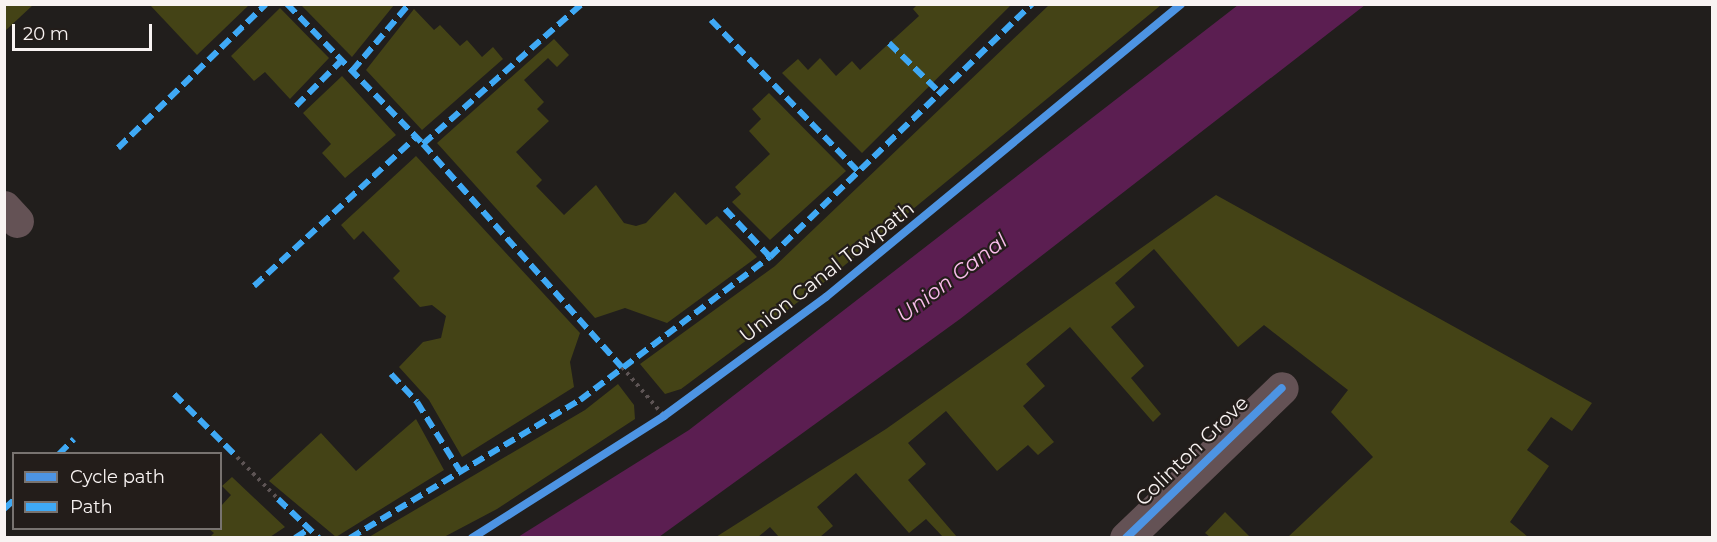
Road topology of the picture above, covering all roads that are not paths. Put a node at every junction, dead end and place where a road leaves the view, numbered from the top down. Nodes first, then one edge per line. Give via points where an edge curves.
1 (1282, 388) dead end
2 (1125, 537) edge

1 - 2 street, Colinton Grove

